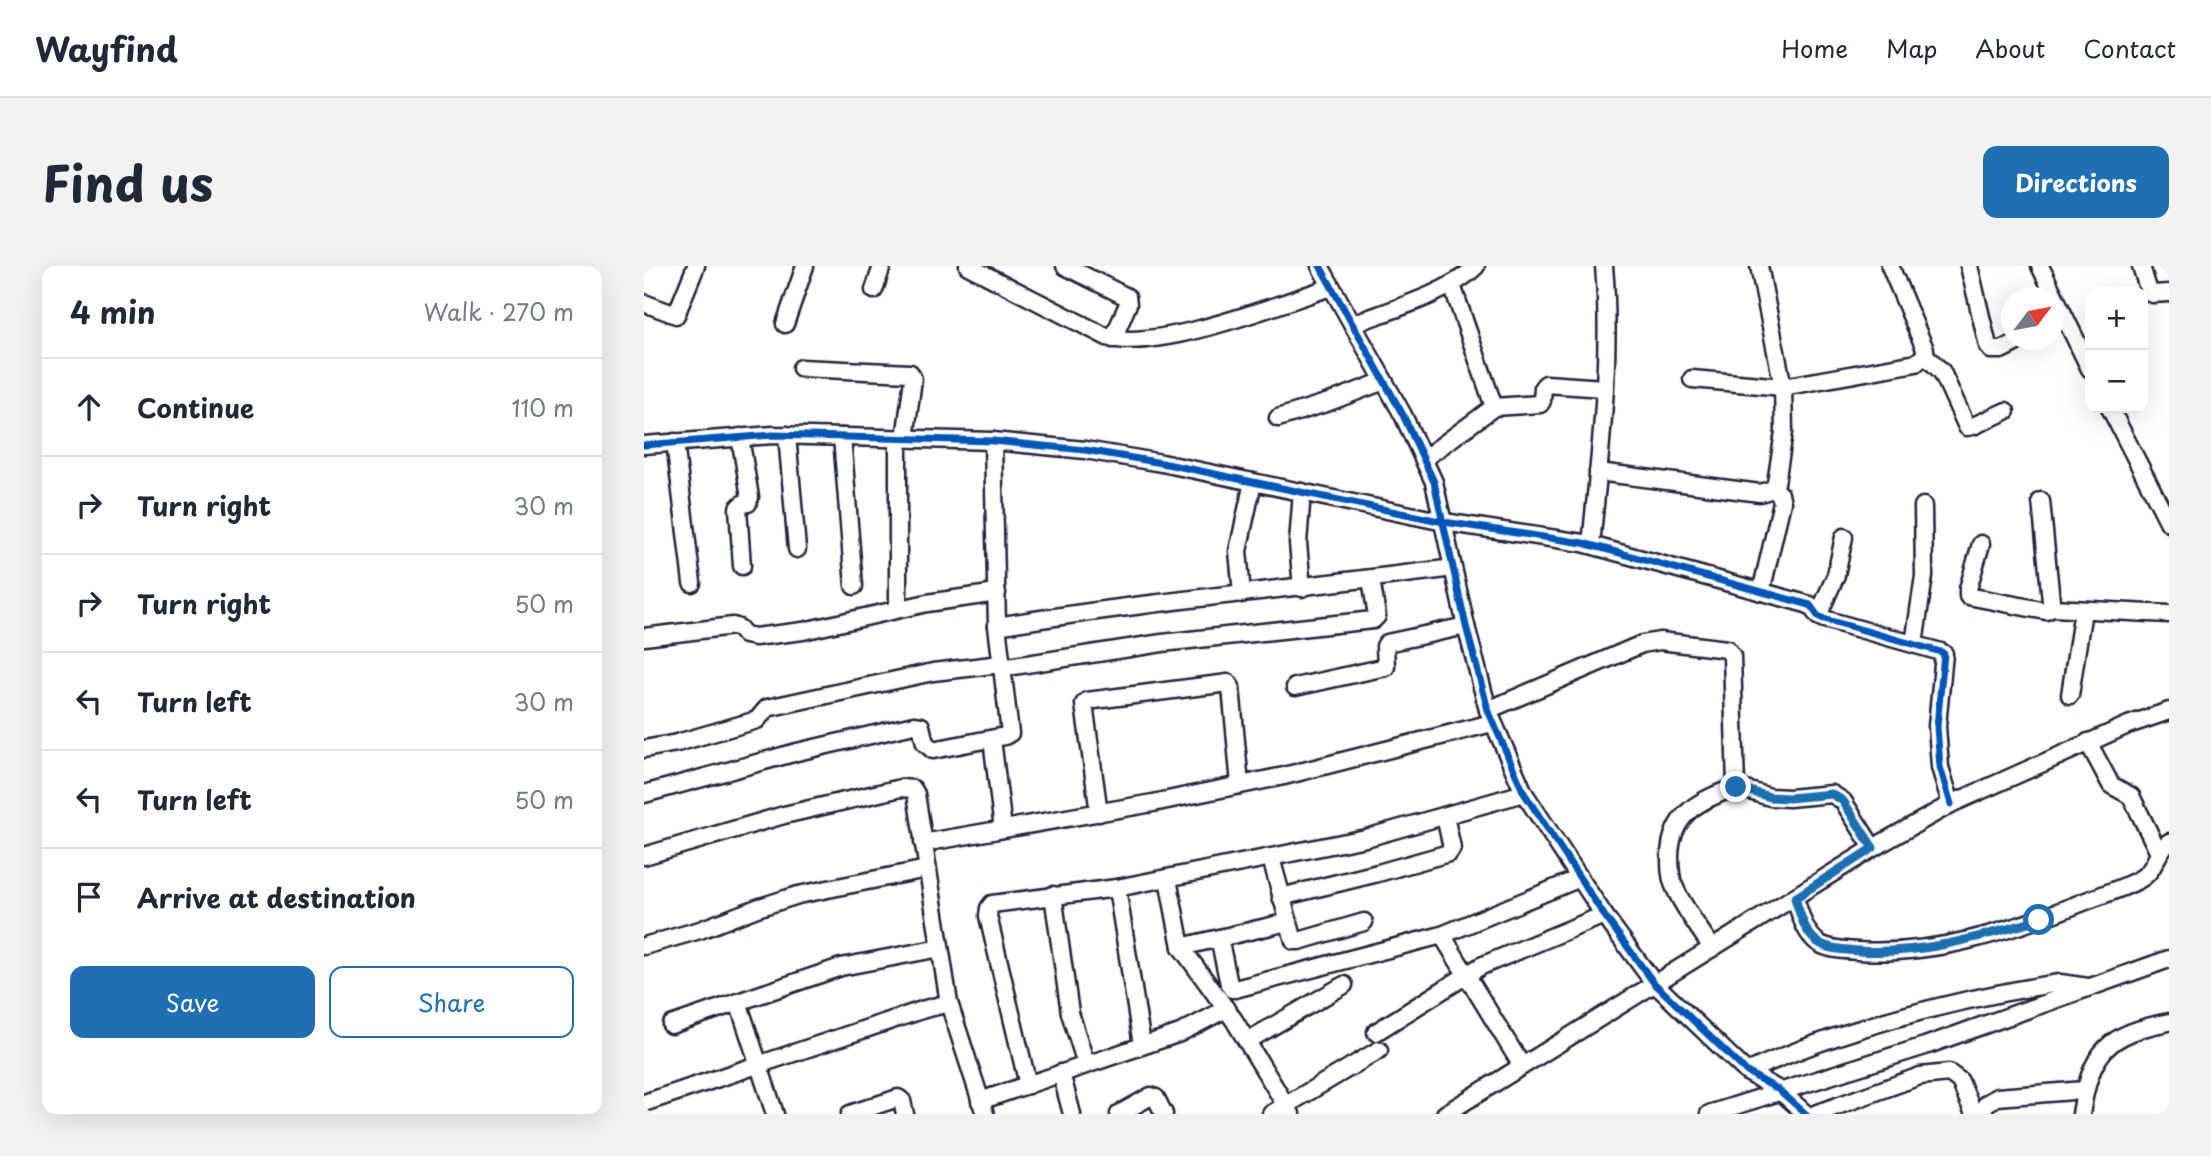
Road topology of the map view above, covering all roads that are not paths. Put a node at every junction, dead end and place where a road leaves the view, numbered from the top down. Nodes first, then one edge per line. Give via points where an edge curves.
1 (696, 266) edge
2 (805, 266) edge
3 (882, 266) edge
4 (968, 266) edge
5 (1065, 266) edge
6 (1320, 266) edge
7 (1476, 266) edge
8 (1604, 266) edge
9 (1759, 266) edge
10 (1890, 266) edge
11 (1969, 266) edge
12 (2040, 266) edge
13 (2141, 266) edge
14 (1452, 285) junction
15 (1331, 287) junction
16 (2047, 287) edge
17 (874, 290) dead end
18 (2169, 293) edge
19 (644, 303) edge
20 (785, 324) dead end
21 (1353, 324) junction
22 (2064, 328) edge
23 (1113, 339) junction
24 (2001, 350) edge
25 (1925, 355) junction
26 (2085, 361) edge
27 (802, 368) dead end
28 (1692, 379) dead end
29 (1384, 381) junction
30 (1783, 387) junction
31 (1604, 388) junction
32 (1494, 407) junction
33 (2006, 411) dead end
34 (2113, 413) edge
35 (1278, 418) dead end
36 (787, 435) junction
37 (740, 437) junction
38 (842, 437) junction
39 (902, 439) junction
40 (993, 441) junction
41 (674, 442) junction
42 (644, 445) edge
43 (1424, 458) junction
44 (1598, 472) junction
45 (1253, 482) junction
46 (1773, 489) junction
47 (1302, 492) junction
48 (2041, 500) dead end
49 (1923, 506) dead end
50 (1444, 522) junction
51 (2169, 523) edge
52 (1844, 537) dead end
53 (1980, 544) dead end
54 (1591, 545) junction
55 (797, 549) dead end
56 (742, 566) dead end
57 (1453, 568) junction
58 (1371, 579) junction
59 (692, 583) dead end
60 (854, 586) dead end
61 (1302, 588) junction
62 (1761, 592) junction
63 (997, 593) junction
64 (1242, 594) junction
65 (898, 608) junction
66 (2053, 608) junction
67 (2083, 610) junction
68 (2169, 614) edge
69 (1818, 615) junction
70 (997, 626) junction
71 (1466, 626) junction
72 (644, 637) edge
73 (1914, 644) junction
74 (1001, 666) junction
75 (1295, 688) dead end
76 (2070, 695) dead end
77 (2169, 711) edge
78 (1490, 717) junction
79 (992, 738) junction
80 (2088, 742) junction
81 (644, 749) edge
82 (1240, 785) junction
83 (1736, 787) junction
84 (1524, 793) junction
85 (644, 794) edge
86 (1951, 804) junction
87 (1099, 813) junction
88 (1445, 816) junction
89 (1003, 829) junction
90 (923, 843) junction
91 (2164, 847) edge
92 (1873, 848) junction
93 (644, 856) edge
94 (1271, 858) junction
95 (927, 869) junction
96 (1580, 878) junction
97 (1168, 879) junction
98 (1117, 888) junction
99 (1052, 895) junction
100 (1281, 897) junction
101 (1795, 898) junction
102 (1604, 915) junction
103 (1288, 922) junction
104 (1364, 922) dead end
105 (1443, 934) junction
106 (1219, 938) junction
107 (644, 946) edge
108 (1181, 947) junction
109 (940, 948) junction
110 (1712, 948) junction
111 (2169, 959) edge
112 (1467, 973) junction
113 (1654, 983) junction
114 (1345, 985) dead end
115 (2091, 987) junction
116 (738, 1002) junction
117 (949, 1003) junction
118 (1226, 1009) junction
119 (2169, 1022) edge
120 (671, 1025) dead end
121 (1376, 1032) dead end
122 (1247, 1041) junction
123 (1142, 1045) junction
124 (1378, 1050) dead end
125 (1086, 1064) junction
126 (759, 1065) junction
127 (1522, 1066) junction
128 (1747, 1072) junction
129 (1061, 1073) junction
130 (1028, 1085) junction
131 (1779, 1090) junction
132 (2085, 1090) junction
133 (644, 1103) edge
134 (1739, 1109) edge
135 (980, 1110) edge
136 (1282, 1111) edge
137 (775, 1114) edge
138 (850, 1114) edge
139 (905, 1114) edge
140 (1072, 1114) edge
141 (1119, 1114) edge
142 (1164, 1114) edge
143 (1445, 1114) edge
144 (1709, 1114) edge
145 (1805, 1114) edge
146 (1815, 1114) edge
147 (1974, 1114) edge
148 (1980, 1114) edge
149 (2081, 1114) edge

1 - 19 street via 676,315
2 - 20 street
3 - 17 street
4 - 23 street
5 - 23 street via 1129,300
6 - 15 street
7 - 14 street
8 - 31 street
9 - 30 street
10 - 25 street
11 - 24 street via 1988,346
12 - 16 street
13 - 18 street via 2149,292
14 - 21 street
14 - 32 street
15 - 21 street
15 - 23 street via 1192,332
21 - 29 street
22 - 26 street
25 - 30 street via 1916,363
25 - 33 street via 1942,372 1967,426
27 - 39 street via 910,373 913,379
28 - 30 street
29 - 35 street
29 - 43 street
30 - 46 street via 1784,432
31 - 32 street via 1546,384 1540,404
31 - 44 street
32 - 43 street
34 - 51 street
36 - 37 street
36 - 38 street
36 - 55 street
37 - 41 street
37 - 56 street via 750,497 738,508
38 - 39 street
38 - 60 street
39 - 40 street
39 - 65 street
40 - 45 street via 1085,450
40 - 63 street
41 - 42 street
41 - 59 street
43 - 50 street
44 - 46 street via 1760,493
44 - 54 street
45 - 47 street
45 - 64 street via 1238,551
46 - 62 street via 1782,502
47 - 50 street
47 - 61 street via 1298,544
48 - 66 street
49 - 73 street via 1924,576
50 - 54 street
50 - 57 street
52 - 69 street via 1836,575
53 - 66 street via 1968,596 2046,611
54 - 62 street
57 - 58 street
57 - 71 street
58 - 61 street
58 - 74 street via 1377,615 1373,620
61 - 64 street
62 - 69 street via 1810,605
63 - 65 street
63 - 70 street
64 - 70 street
65 - 72 street via 803,631 755,637 733,626
66 - 67 street
67 - 68 street
67 - 76 street
69 - 73 street
70 - 74 street
71 - 75 street via 1387,643 1385,668
71 - 78 street
73 - 86 street via 1944,657 1937,726 1940,767
74 - 79 street via 1010,733
74 - 81 street via 933,672 767,708 757,720
77 - 80 street
78 - 82 street
78 - 83 street via 1642,644 1660,641 1727,649 1732,656
78 - 84 street
79 - 85 street via 933,750 925,743 921,726 914,725
79 - 89 street
80 - 86 street
80 - 91 street via 2111,785 2131,796
82 - 87 street
82 - 87 street via 1228,683 1087,701
83 - 92 street via 1770,797 1832,794 1843,801
83 - 110 street via 1696,805 1681,818 1672,841 1674,887
84 - 88 street
84 - 96 street
86 - 92 street
87 - 89 street
88 - 94 street
88 - 100 street via 1452,848 1449,853
89 - 90 street
90 - 93 street via 916,794 908,788 784,815
90 - 95 street
91 - 101 street via 2152,870 2135,882 2039,920 1926,949 1883,953 1821,944 1804,924
92 - 101 street
94 - 97 street
94 - 100 street
95 - 107 street via 798,895
95 - 109 street
96 - 102 street
96 - 105 street
97 - 98 street
97 - 108 street
98 - 99 street
98 - 123 street
99 - 125 street via 1068,1000
99 - 130 street via 1000,902 989,908
100 - 103 street
101 - 110 street
102 - 112 street
102 - 113 street
103 - 104 street via 1296,942
103 - 106 street
105 - 106 street via 1235,989 1229,984
105 - 112 street
106 - 108 street
108 - 118 street
109 - 116 street via 841,967
109 - 117 street
110 - 113 street
111 - 115 street
112 - 121 street
112 - 127 street
113 - 127 street
113 - 128 street
114 - 122 street
115 - 128 street via 2060,983 1933,1009 1788,1054
115 - 131 street via 1925,1046
116 - 120 street
116 - 126 street
117 - 126 street
117 - 135 street
118 - 122 street
118 - 123 street via 1180,1033
119 - 132 street via 2109,1044 2093,1066
122 - 136 street
123 - 125 street
124 - 136 street
125 - 129 street
126 - 133 street
126 - 137 street
127 - 143 street
128 - 131 street
129 - 130 street
129 - 140 street
130 - 135 street
131 - 134 street
131 - 145 street
132 - 148 street via 1997,1097
132 - 149 street
134 - 144 street
138 - 139 street via 898,1098
141 - 142 street via 1152,1096
146 - 147 street via 1920,1076 1948,1073 1960,1081

